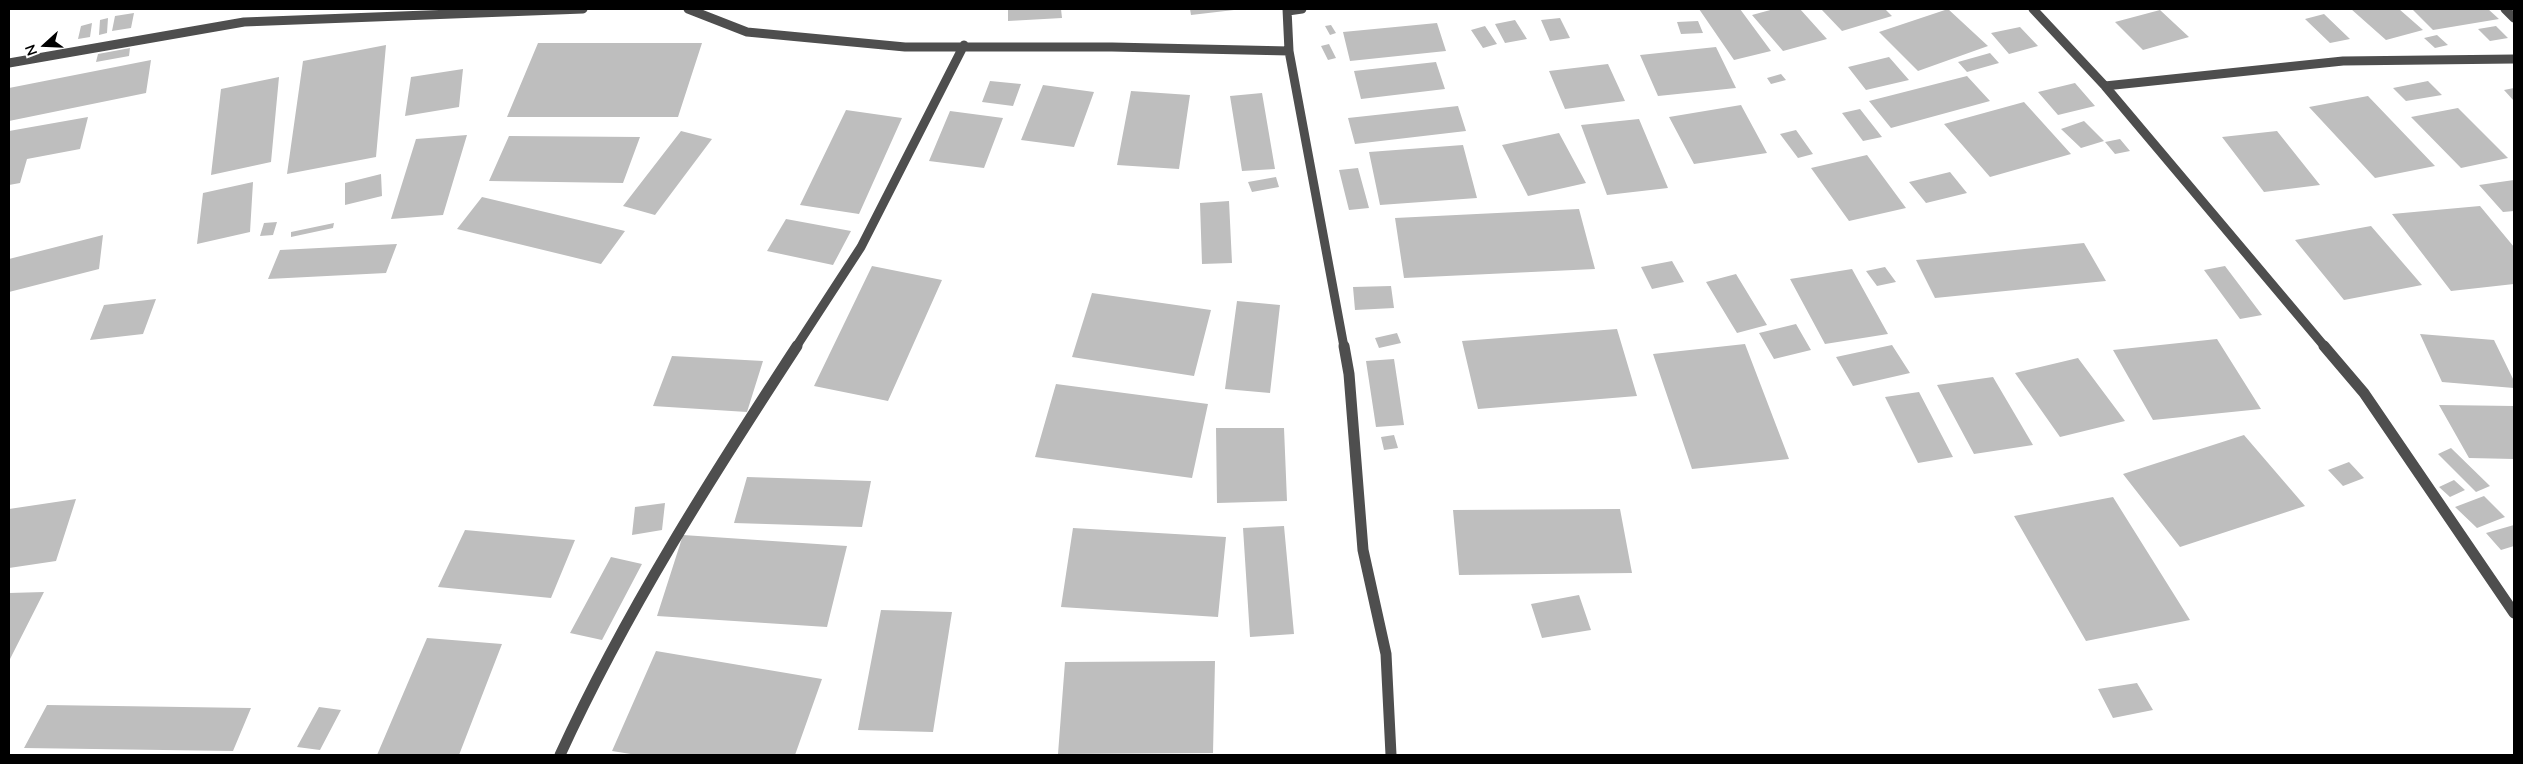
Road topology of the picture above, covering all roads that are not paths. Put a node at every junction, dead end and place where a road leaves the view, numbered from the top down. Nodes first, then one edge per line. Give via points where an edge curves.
1 (582, 9) edge
2 (688, 9) edge
3 (1302, 9) edge
4 (2033, 9) edge
5 (2506, 9) edge
6 (1287, 10) edge
7 (2514, 18) edge
8 (964, 45) junction
9 (1289, 51) junction
10 (2514, 59) edge
11 (9, 63) edge
12 (2105, 86) junction
13 (2514, 613) edge
14 (560, 755) edge
15 (1390, 755) edge

1 - 11 street via 244,22
2 - 8 street via 747,32 905,47
3 - 6 street
4 - 12 street
5 - 7 street
6 - 9 street
8 - 9 street
8 - 14 street via 861,247 701,494 593,683
9 - 15 street via 1348,374 1363,550 1386,654
10 - 12 street via 2343,61
12 - 13 street via 2364,393

